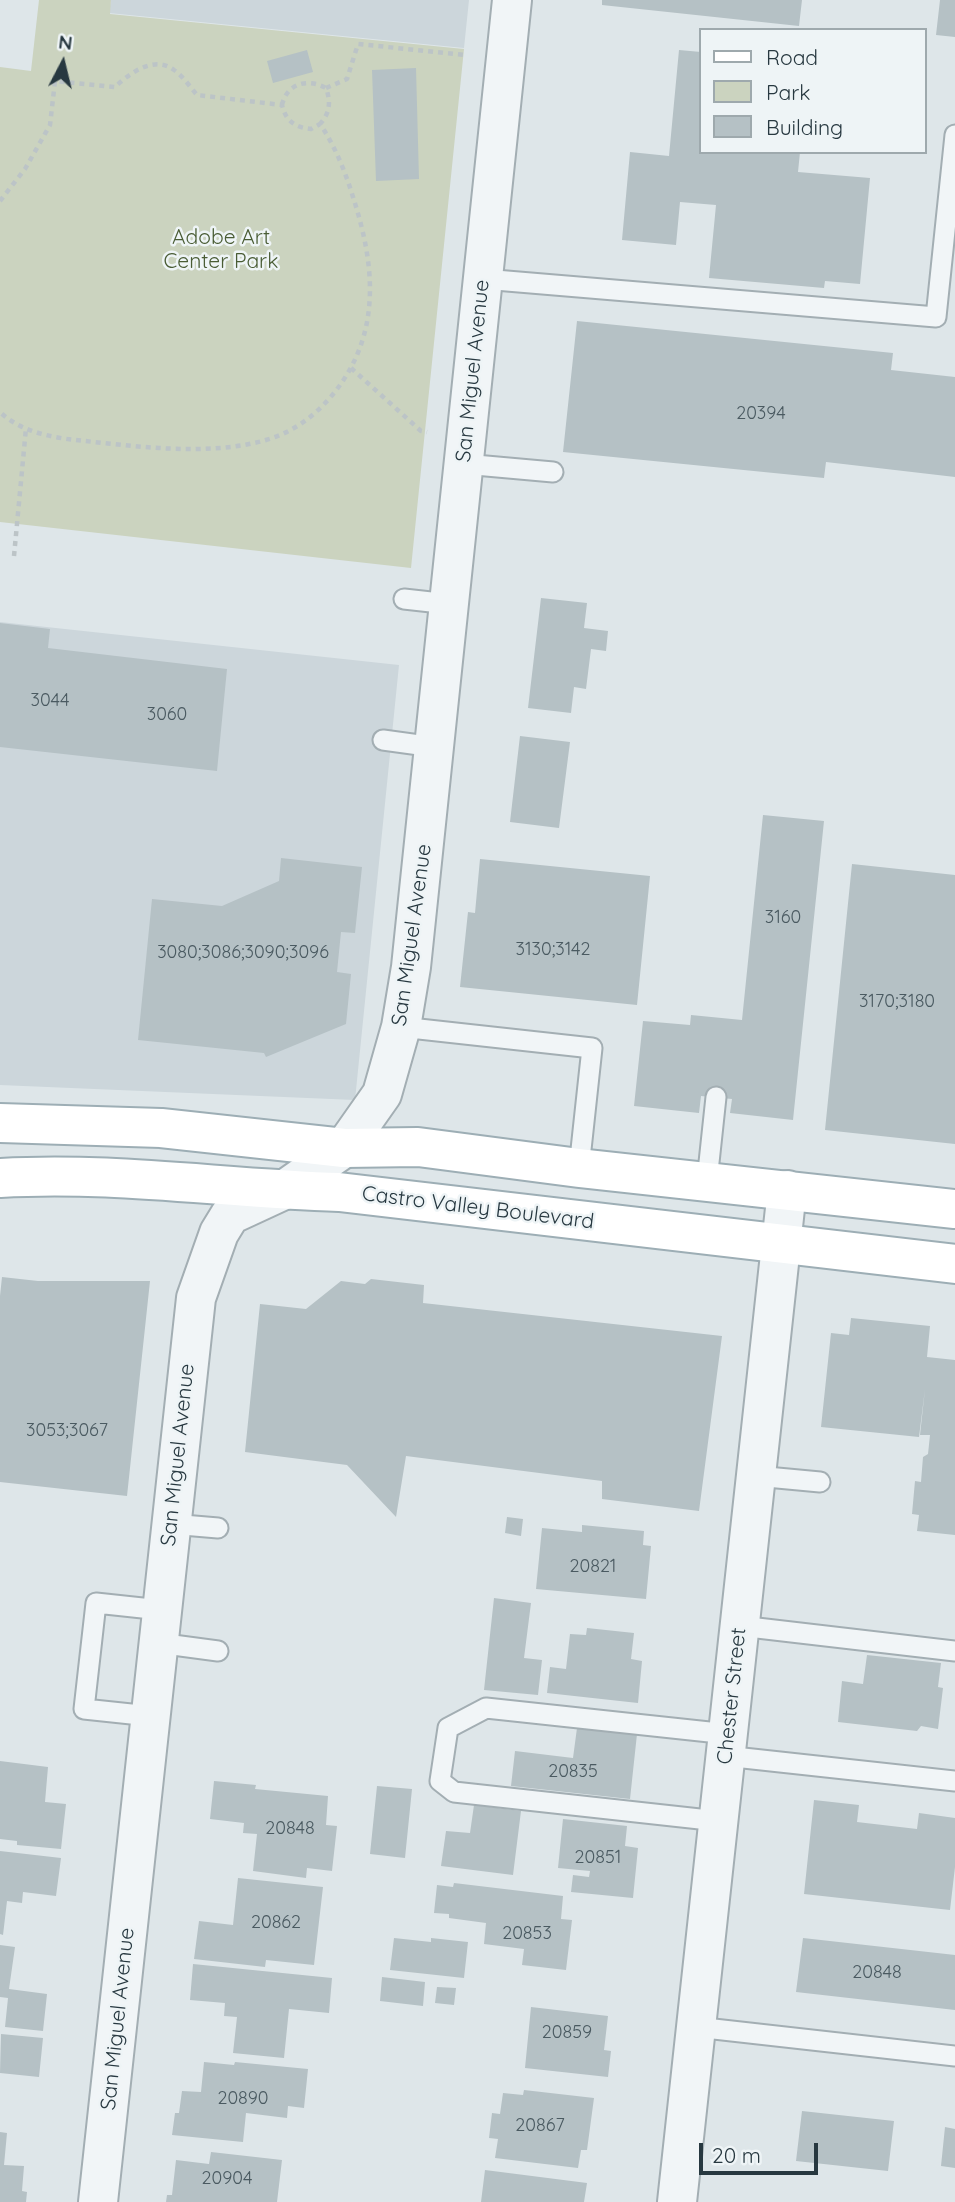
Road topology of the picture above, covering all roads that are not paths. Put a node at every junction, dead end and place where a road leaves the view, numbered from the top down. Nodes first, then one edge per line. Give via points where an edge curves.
1 (512, 0) edge
2 (955, 135) edge
3 (483, 279) junction
4 (465, 450) junction
5 (553, 472) dead end
6 (404, 599) dead end
7 (449, 604) junction
8 (383, 740) dead end
9 (434, 747) junction
10 (401, 1027) junction
11 (716, 1097) dead end
12 (0, 1123) edge
13 (344, 1148) junction
14 (579, 1168) junction
15 (0, 1178) edge
16 (707, 1181) junction
17 (787, 1190) junction
18 (284, 1191) junction
19 (955, 1209) edge
20 (781, 1244) junction
21 (955, 1264) edge
22 (756, 1476) junction
23 (820, 1482) dead end
24 (171, 1524) junction
25 (218, 1528) dead end
26 (740, 1626) junction
27 (159, 1627) junction
28 (218, 1651) dead end
29 (955, 1651) edge
30 (150, 1716) junction
31 (727, 1745) junction
32 (955, 1781) edge
33 (718, 1821) junction
34 (696, 2027) junction
35 (955, 2056) edge
36 (98, 2202) edge
37 (677, 2202) edge

1 - 3 street, San Miguel Avenue
2 - 3 lane via 936,317
3 - 4 street, San Miguel Avenue
4 - 5 lane
4 - 7 street, San Miguel Avenue
6 - 7 lane
7 - 9 street, San Miguel Avenue
8 - 9 lane
9 - 10 street, San Miguel Avenue
10 - 13 street, San Miguel Avenue via 382,1094
10 - 14 lane via 592,1048
11 - 16 lane
12 - 13 main road via 161,1128
13 - 14 main road via 418,1147
13 - 18 street, San Miguel Avenue
14 - 16 main road
15 - 18 main road, Castro Valley Boulevard via 113,1176
16 - 17 main road
17 - 19 main road
17 - 20 street, Chester Street
18 - 20 main road, Castro Valley Boulevard via 339,1192
18 - 24 street, San Miguel Avenue via 230,1215 196,1298
20 - 21 main road, Castro Valley Boulevard
20 - 22 street, Chester Street
22 - 23 lane
22 - 26 street, Chester Street
24 - 25 lane
24 - 27 street, San Miguel Avenue
26 - 29 lane
26 - 31 street, Chester Street
27 - 28 lane
27 - 30 street, San Miguel Avenue
27 - 30 lane via 96,1603 84,1709
30 - 36 street, San Miguel Avenue
31 - 32 lane
31 - 33 street, Chester Street
31 - 33 lane via 486,1708 448,1728 439,1781 454,1792
33 - 34 street, Chester Street
34 - 35 lane
34 - 37 street, Chester Street

